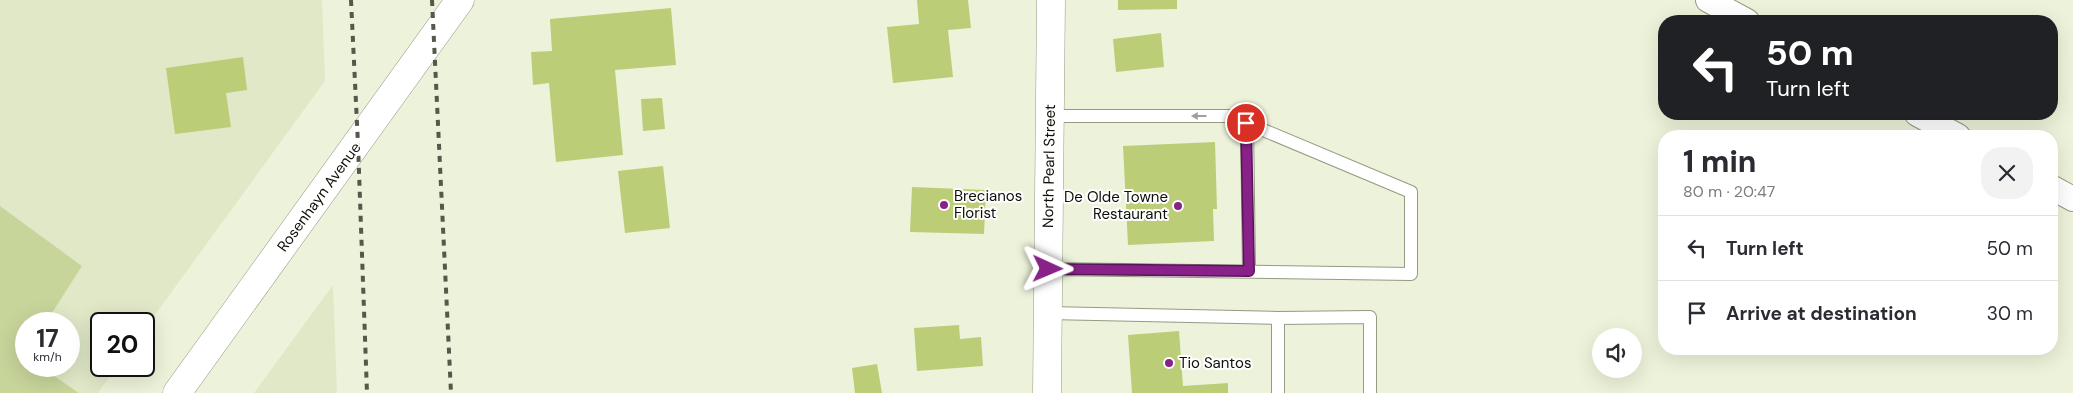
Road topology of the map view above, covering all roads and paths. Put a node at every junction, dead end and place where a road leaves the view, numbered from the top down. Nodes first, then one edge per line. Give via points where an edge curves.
1 (460, 0) edge
2 (1052, 0) edge
3 (1708, 0) edge
4 (1736, 15) edge
5 (1049, 116) junction
6 (1928, 120) edge
7 (1246, 123) junction
8 (1947, 130) edge
9 (2058, 191) edge
10 (2073, 199) edge
11 (1048, 269) junction
12 (1249, 271) junction
13 (1048, 313) junction
14 (1278, 318) junction
15 (177, 393) edge
16 (1047, 393) edge
17 (1278, 393) edge
18 (1370, 393) edge

1 - 15 street, Rosenhayn Avenue
2 - 5 street, North Pearl Street
3 - 4 street
7 -> 5 lane via 1230,116
5 - 11 street, North Pearl Street
6 - 8 street
7 - 12 lane
7 - 12 lane via 1411,192 1411,274
9 - 10 street
11 - 12 lane
11 - 13 street, North Pearl Street
13 - 14 lane
13 - 16 street, North Pearl Street
14 - 17 lane
14 - 18 lane via 1370,317

